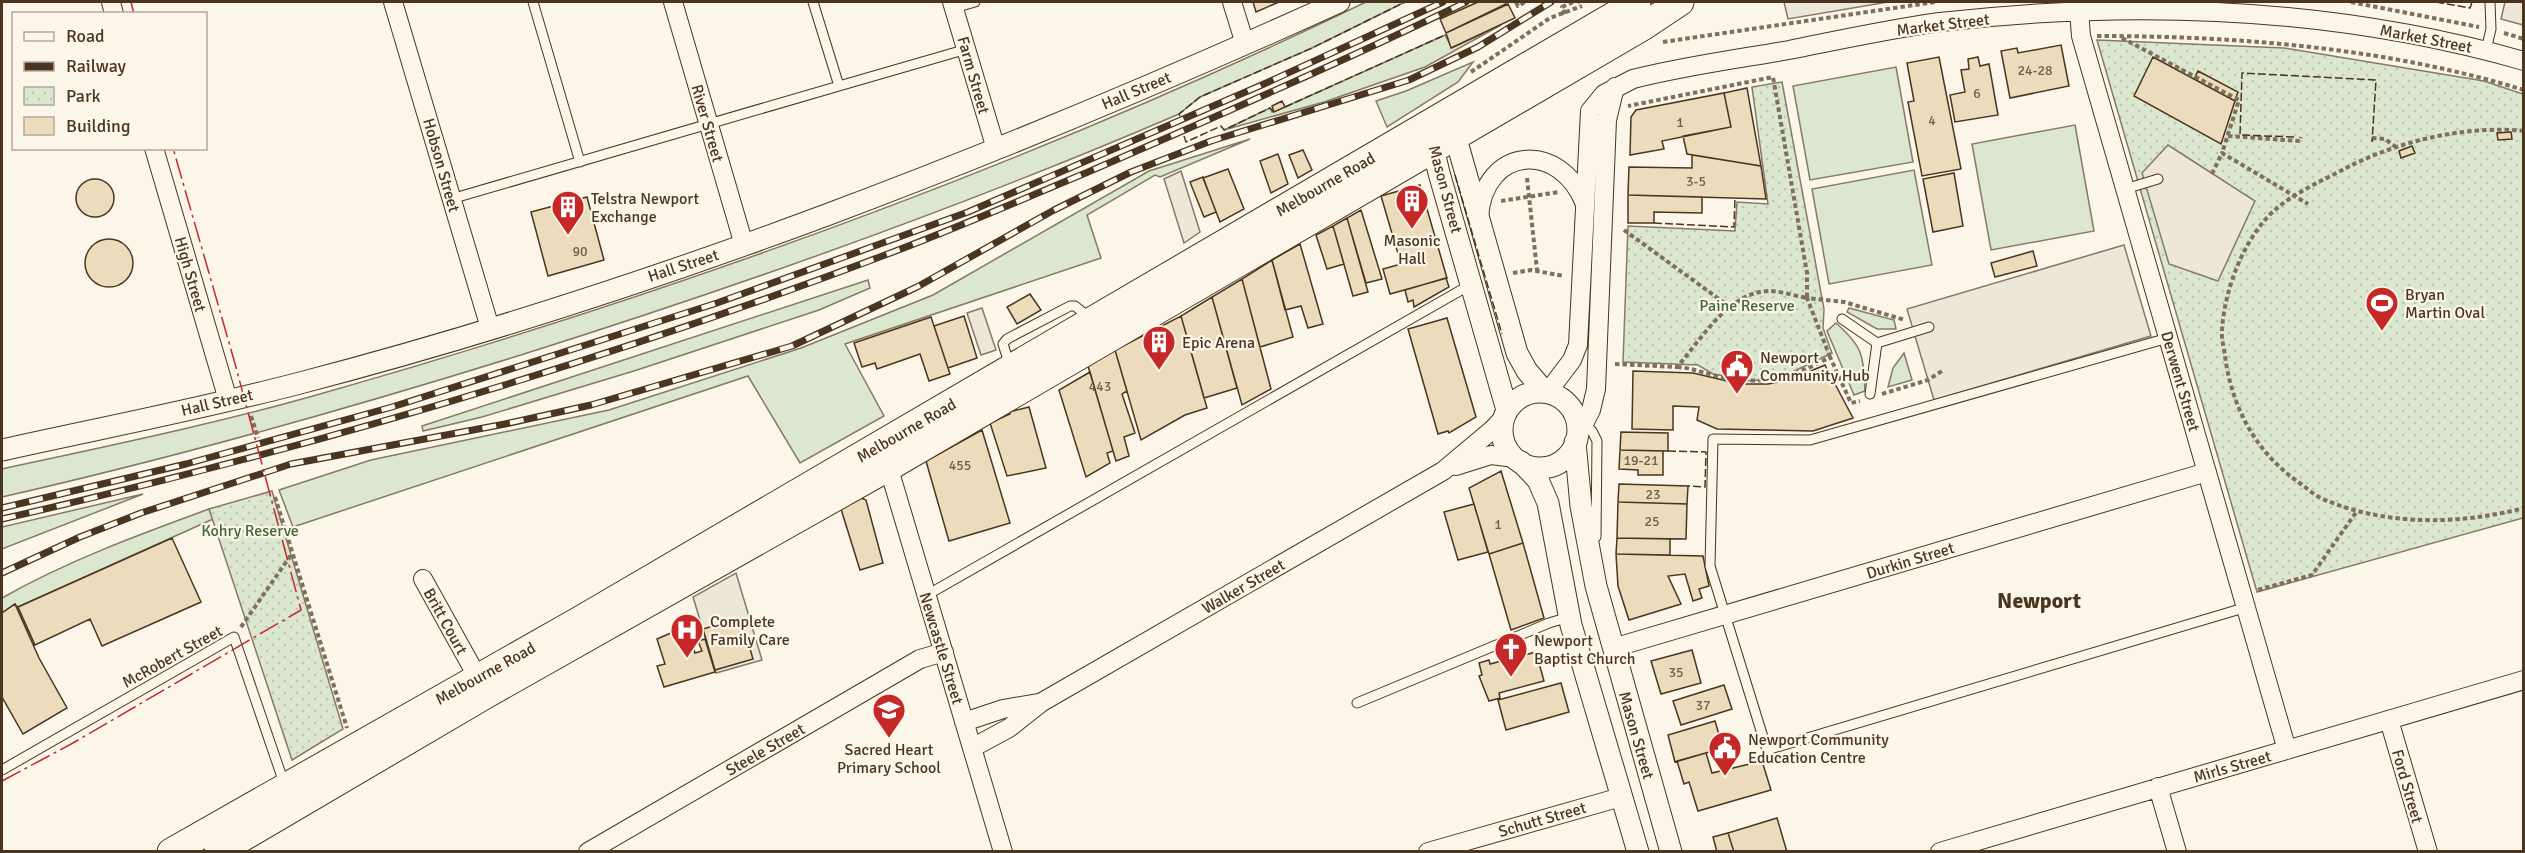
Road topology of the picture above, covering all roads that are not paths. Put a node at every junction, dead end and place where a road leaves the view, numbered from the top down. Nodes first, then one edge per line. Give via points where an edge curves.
1 (393, 2) edge
2 (533, 2) edge
3 (673, 2) edge
4 (813, 2) edge
5 (975, 2) edge
6 (1232, 2) edge
7 (1339, 2) edge
8 (1637, 2) edge
9 (1680, 2) edge
10 (2490, 2) edge
11 (953, 5) edge
12 (2079, 11) junction
13 (1245, 44) junction
14 (967, 49) junction
15 (2486, 50) junction
16 (2523, 61) edge
17 (839, 86) junction
18 (1615, 87) junction
19 (709, 125) junction
20 (1440, 134) junction
21 (996, 149) junction
22 (155, 150) edge
23 (580, 162) junction
24 (2158, 179) dead end
25 (2125, 189) junction
26 (451, 199) junction
27 (1585, 206) junction
28 (1479, 218) junction
29 (744, 244) junction
30 (1472, 283) junction
31 (1842, 318) dead end
32 (1929, 327) road end
33 (490, 328) junction
34 (2168, 338) junction
35 (1876, 343) junction
36 (1017, 379) junction
37 (1546, 393) junction
38 (1872, 395) road end
39 (228, 400) junction
40 (1506, 413) junction
41 (1577, 428) junction
42 (2, 450) edge
43 (885, 455) junction
44 (1518, 460) junction
45 (1443, 471) junction
46 (2207, 472) junction
47 (423, 579) dead end
48 (927, 596) junction
49 (2244, 601) junction
50 (1725, 615) junction
51 (1569, 617) junction
52 (1613, 648) junction
53 (944, 652) junction
54 (2523, 680) edge
55 (482, 686) junction
56 (1042, 702) junction
57 (1357, 703) dead end
58 (2389, 720) junction
59 (964, 722) junction
60 (972, 748) junction
61 (2287, 750) junction
62 (2, 770) edge
63 (2158, 787) junction
64 (1621, 796) junction
65 (289, 797) junction
66 (171, 852) edge
67 (218, 852) edge
68 (588, 852) edge
69 (1003, 852) edge
70 (1428, 852) edge
71 (1638, 852) edge
72 (1671, 852) edge
73 (1940, 852) edge
74 (2177, 852) edge
75 (2428, 852) edge

1 - 26 street, Hobson Street
2 - 23 lane
3 - 19 street, River Street
4 - 17 lane
5 - 11 lane
6 - 13 street
7 - 13 street, Hall Street
8 - 20 main road, Melbourne Road
9 - 20 main road, Melbourne Road via 1644,26
10 - 15 lane via 2491,29
11 - 14 street, Farm Street
12 - 15 street, Market Street via 2196,9 2293,16 2356,24
12 - 18 street, Market Street via 1940,22 1647,76
12 - 25 street, Derwent Street via 2081,36
13 - 21 street, Hall Street
14 - 17 lane
14 - 21 street, Farm Street
15 - 16 street, Market Street
17 - 19 lane
18 - 27 street, Market Street via 1596,100 1589,115
18 - 41 street via 1607,120 1596,395
19 - 23 lane
19 - 29 street, River Street
20 - 28 street, Mason Street
20 - 30 street, Mason Street
20 - 36 main road, Melbourne Road
20 - 36 main road, Melbourne Road via 1092,320
21 - 29 street, Hall Street
22 - 39 street, High Street
23 - 26 lane
24 - 25 lane
25 - 34 street, Derwent Street
26 - 33 street, Hobson Street
27 - 28 street via 1564,171 1545,161 1525,159 1511,163 1494,176 1484,192
27 - 37 street, Market Street via 1577,350
28 - 37 street, Mason Street via 1517,353
29 - 33 street, Hall Street
30 - 40 street, Mason Street
30 - 48 lane
31 - 35 lane
32 - 35 lane
33 - 39 street, Hall Street via 299,384
34 - 46 street, Derwent Street
34 - 50 lane via 1810,440 1713,439 1710,566
35 - 38 lane
36 - 43 main road, Melbourne Road
37 - 40 street via 1521,397
37 - 41 street via 1561,398
39 - 42 street, Hall Street
40 - 44 street via 1503,439
40 - 45 street, Walker Street
41 - 44 street via 1566,457 1550,466 1538,468
41 - 52 street, Mason Street via 1581,506
43 - 48 street, Newcastle Street
43 - 55 main road, Melbourne Road
44 - 45 street, Walker Street via 1491,455
44 - 51 street, Mason Street via 1538,480 1548,503
45 - 56 street, Walker Street
46 - 49 street, Derwent Street
46 - 50 street, Durkin Street
47 - 55 street, Britt Court
48 - 53 street, Newcastle Street
49 - 50 lane via 1767,750
49 - 61 street, Derwent Street
50 - 52 street, Durkin Street
51 - 57 lane
51 - 64 street, Mason Street
52 - 72 street, Mason Street
53 - 59 street, Newcastle Street
53 - 68 street, Steele Street via 920,659
54 - 58 street, Mirls Street
55 - 65 main road, Melbourne Road
55 - 65 main road, Melbourne Road via 371,736
56 - 59 street, Walker Street
56 - 60 street, Walker Street via 1009,728
58 - 61 street, Mirls Street
58 - 75 street, Ford Street
59 - 60 street, Newcastle Street
60 - 69 street, Newcastle Street
61 - 63 street, Mirls Street
62 - 65 lane, McRobert Street via 234,637
63 - 73 street, Mirls Street
63 - 74 street
64 - 70 street, Schutt Street
64 - 71 street, Mason Street
65 - 66 main road, Melbourne Road
65 - 67 main road, Melbourne Road

